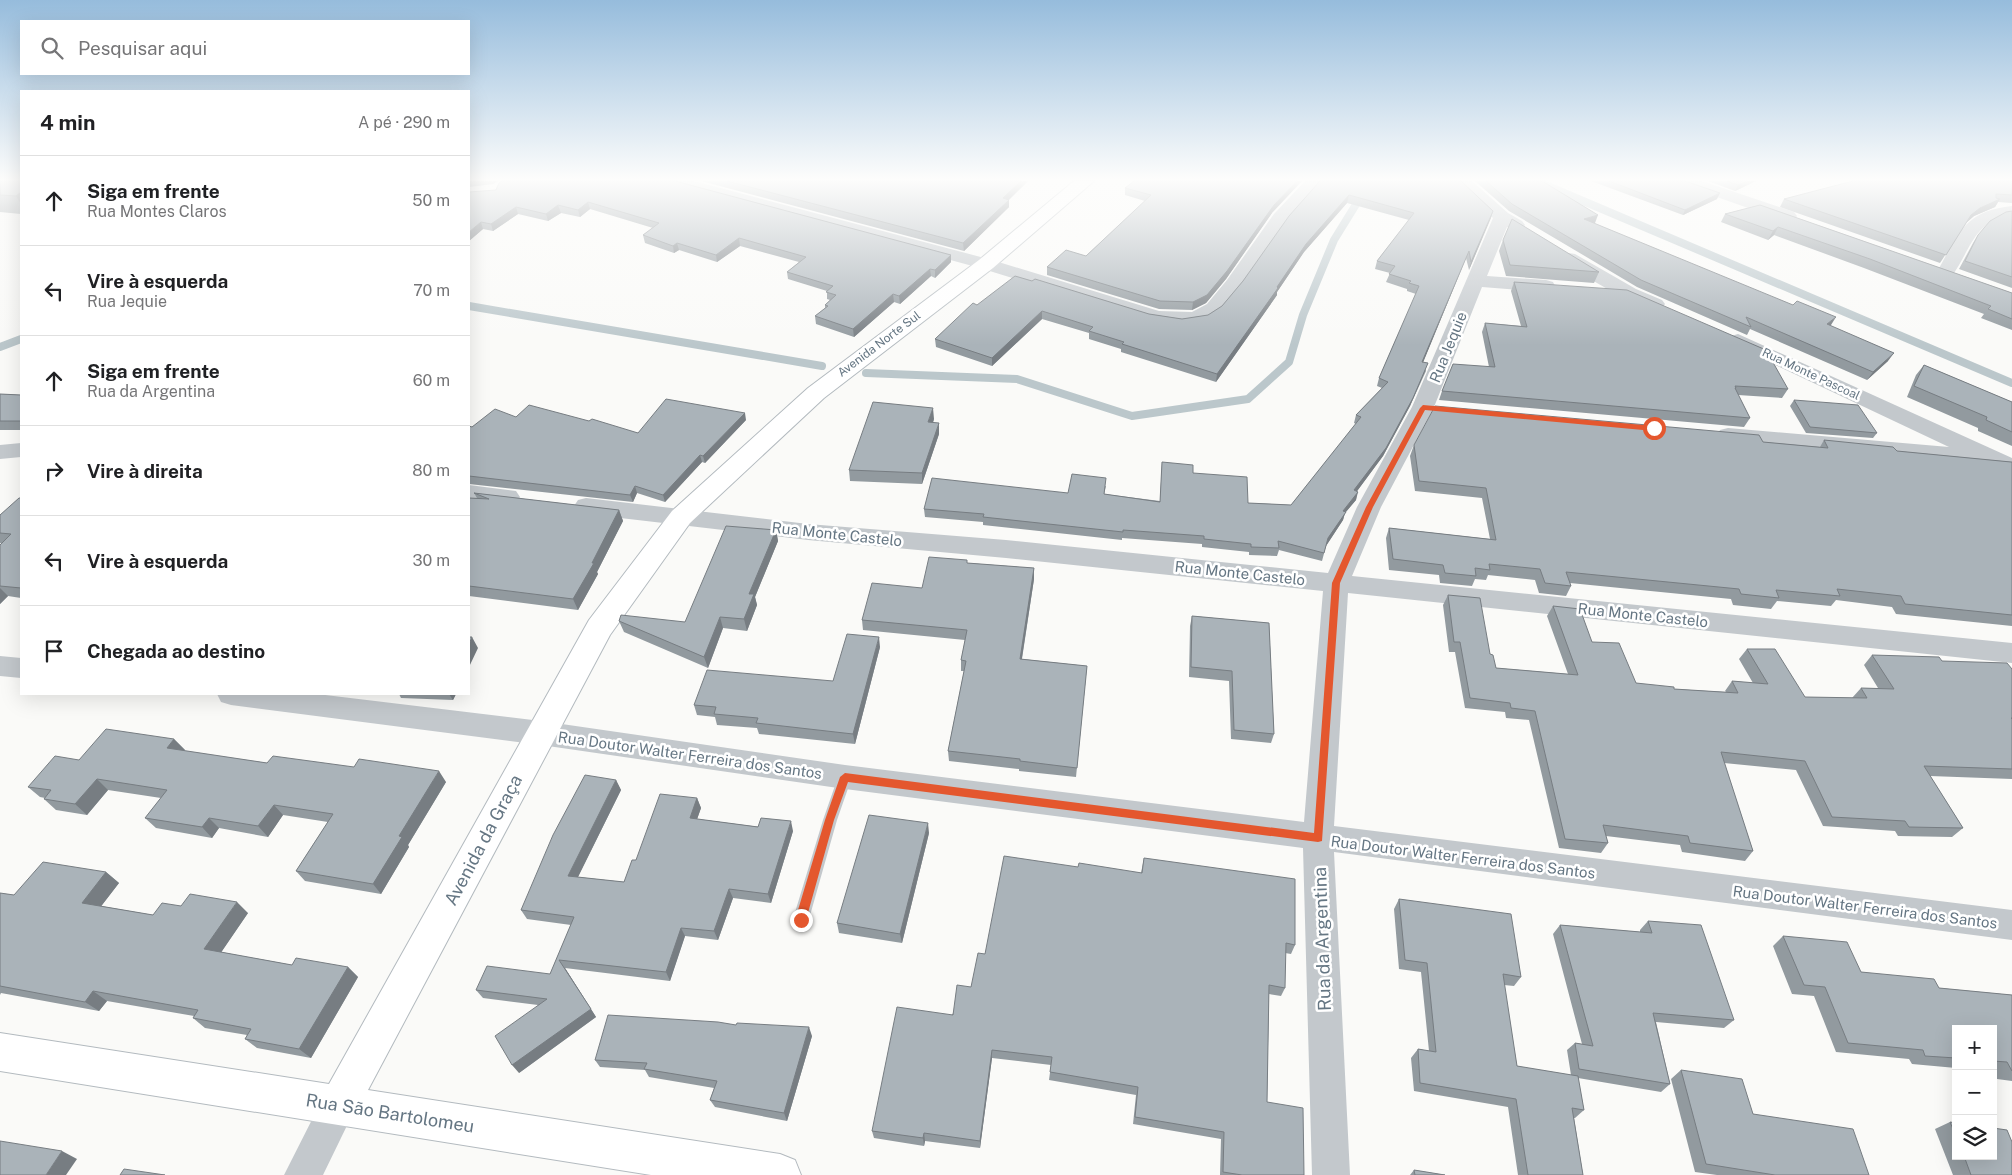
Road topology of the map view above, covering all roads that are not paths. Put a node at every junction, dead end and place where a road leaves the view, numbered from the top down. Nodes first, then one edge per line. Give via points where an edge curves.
1 (880, 236) edge
2 (1020, 236) edge
3 (1267, 236) edge
4 (1495, 236) edge
5 (1967, 236) edge
6 (1553, 248) edge
7 (986, 264) junction
8 (1928, 265) edge
9 (1946, 272) junction
10 (1965, 279) edge
11 (1477, 280) junction
12 (1562, 287) edge
13 (1591, 290) edge
14 (1628, 293) junction
15 (1667, 310) edge
16 (1722, 333) edge
17 (1704, 433) edge
18 (1992, 458) junction
19 (2012, 467) edge
20 (470, 493) edge
21 (527, 499) edge
22 (565, 504) edge
23 (681, 517) junction
24 (1336, 583) junction
25 (2012, 653) edge
26 (0, 666) edge
27 (20, 668) edge
28 (239, 695) edge
29 (541, 732) junction
30 (845, 777) junction
31 (1318, 838) junction
32 (801, 920) dead end
33 (2012, 925) edge
34 (0, 1052) edge
35 (340, 1105) junction
36 (303, 1175) edge
37 (780, 1175) edge
38 (1331, 1175) edge

1 - 7 street
2 - 7 street, Avenida Norte Sul
3 - 7 street via 1230,289 1205,314 1193,318 1156,316
4 - 11 street, Rua Jequie
5 - 9 street
6 - 14 street
7 - 23 street, Avenida Norte Sul via 816,393
8 - 9 street
9 - 10 street
11 - 12 street
11 - 24 street, Rua Jequie via 1464,305 1433,408 1369,507
13 - 14 street
14 - 15 street
16 - 18 street, Rua Monte Pascoal
17 - 18 street
18 - 19 street, Rua Monte Pascoal
20 - 21 street
22 - 23 street, Rua Monte Castelo
23 - 24 street, Rua Monte Castelo
23 - 29 street, Avenida da Graça via 599,628
24 - 25 street, Rua Monte Castelo
24 - 31 street, Rua da Argentina
26 - 27 street
28 - 29 street, Rua Doutor Walter Ferreira dos Santos
29 - 30 street, Rua Doutor Walter Ferreira dos Santos
29 - 35 street, Avenida da Graça
30 - 31 street, Rua Doutor Walter Ferreira dos Santos
30 - 32 lane
31 - 33 street, Rua Doutor Walter Ferreira dos Santos
31 - 38 street, Rua da Argentina
34 - 35 street, Rua São Bartolomeu
35 - 36 street, Avenida da Graça
35 - 37 street, Rua São Bartolomeu

